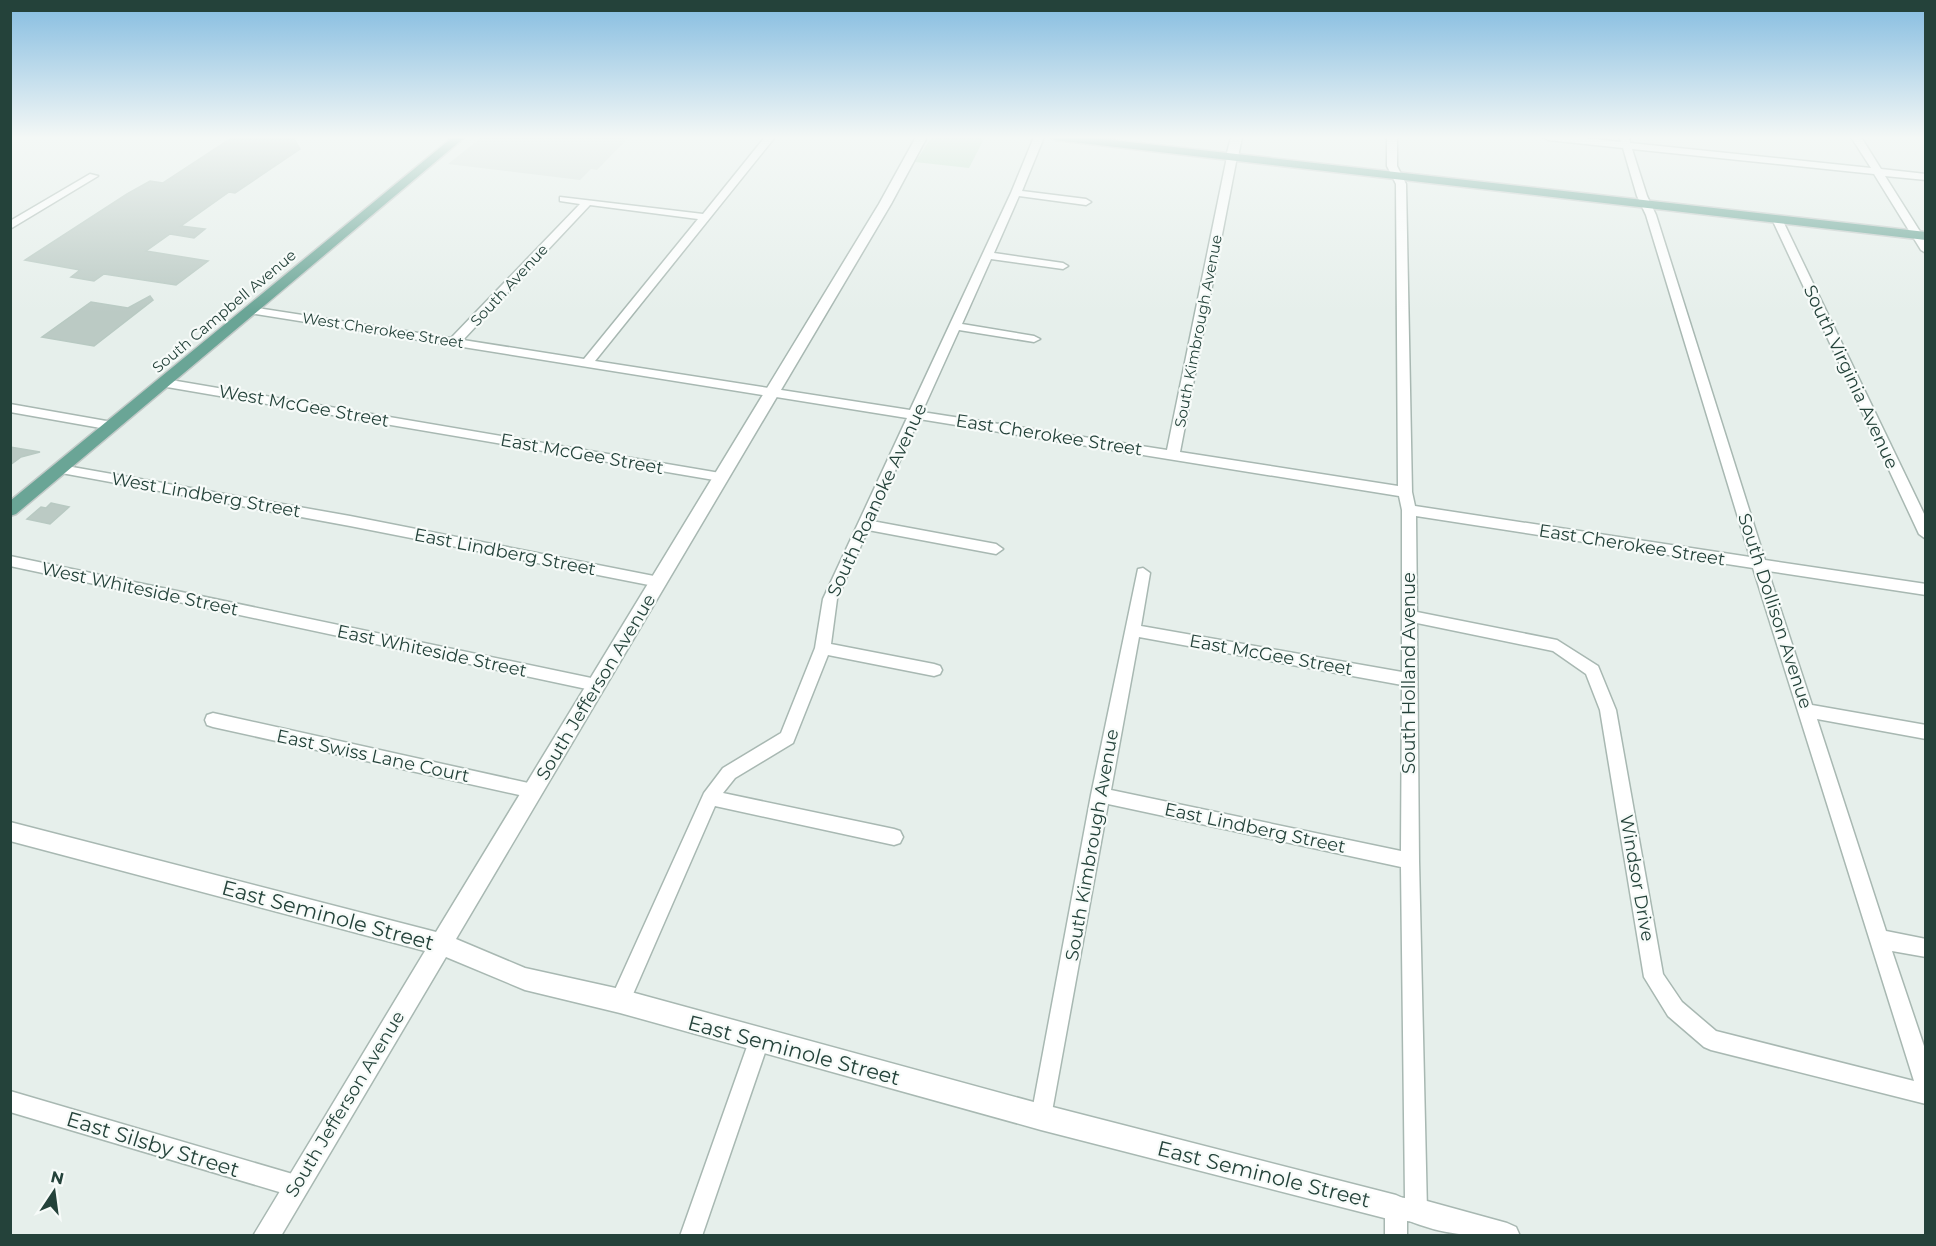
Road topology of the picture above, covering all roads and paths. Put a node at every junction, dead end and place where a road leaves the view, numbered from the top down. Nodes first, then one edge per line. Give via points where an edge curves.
1 (61, 195) edge
2 (389, 195) edge
3 (723, 195) edge
4 (890, 195) edge
5 (1015, 195) edge
6 (1033, 195) edge
7 (1224, 195) edge
8 (1401, 195) edge
9 (1568, 195) edge
10 (1644, 195) edge
11 (1894, 195) edge
12 (564, 199) dead end
13 (588, 202) junction
14 (1086, 202) dead end
15 (1647, 204) junction
16 (705, 217) junction
17 (1777, 219) junction
18 (10, 226) edge
19 (1921, 236) edge
20 (1926, 250) edge
21 (987, 255) junction
22 (1063, 266) dead end
23 (250, 310) junction
24 (955, 326) junction
25 (1034, 339) dead end
26 (455, 341) junction
27 (515, 351) joint
28 (588, 362) junction
29 (165, 383) junction
30 (771, 392) junction
31 (10, 408) edge
32 (916, 414) junction
33 (112, 426) junction
34 (444, 430) joint
35 (1173, 455) junction
36 (61, 469) junction
37 (720, 477) junction
38 (1405, 492) junction
39 (10, 510) edge
40 (1409, 510) junction
41 (350, 521) joint
42 (866, 525) junction
43 (1926, 534) edge
44 (996, 549) dead end
45 (10, 561) edge
46 (1759, 565) junction
47 (1143, 573) dead end
48 (659, 582) junction
49 (1926, 590) edge
50 (1408, 616) junction
51 (269, 617) joint
52 (1133, 630) junction
53 (823, 648) junction
54 (934, 670) dead end
55 (1410, 680) junction
56 (596, 685) junction
57 (1807, 711) junction
58 (213, 720) dead end
59 (1926, 732) edge
60 (533, 791) junction
61 (1100, 795) junction
62 (710, 798) junction
63 (10, 831) edge
64 (894, 837) dead end
65 (1410, 861) junction
66 (1879, 939) junction
67 (441, 944) junction
68 (1926, 948) edge
69 (620, 1001) junction
70 (759, 1041) junction
71 (1926, 1085) edge
72 (1926, 1094) edge
73 (10, 1101) edge
74 (1041, 1117) junction
75 (296, 1186) junction
76 (1406, 1210) junction
77 (266, 1236) edge
78 (691, 1236) edge
79 (1396, 1236) edge
80 (1508, 1236) edge

1 - 18 street
2 - 23 main road, South Campbell Avenue
3 - 16 street
4 - 30 street, South Jefferson Avenue
5 - 21 street, South Roanoke Avenue
6 - 14 street
7 - 35 street, South Kimbrough Avenue
8 - 38 street, South Holland Avenue
9 - 15 main road
10 - 15 street, South Dollison Avenue
11 - 19 street
12 - 13 street
13 - 16 street
13 - 26 street, South Avenue
15 - 17 main road
15 - 46 street, South Dollison Avenue
16 - 28 street
17 - 19 main road
17 - 43 street, South Virginia Avenue
19 - 20 street
21 - 22 street
21 - 24 street, South Roanoke Avenue
23 - 26 street, West Cherokee Street
23 - 29 main road, South Campbell Avenue
24 - 25 street
24 - 32 street, South Roanoke Avenue
26 - 27 street, West Cherokee Street
27 - 28 street, East Cherokee Street
28 - 30 street, East Cherokee Street
29 - 33 main road, South Campbell Avenue
29 - 34 street, West McGee Street
30 - 32 street, East Cherokee Street
30 - 37 street, South Jefferson Avenue
31 - 33 street
32 - 35 street, East Cherokee Street
32 - 42 street, South Roanoke Avenue
33 - 36 main road, South Campbell Avenue
34 - 37 street, East McGee Street
35 - 38 street, East Cherokee Street
36 - 39 main road, South Campbell Avenue
36 - 41 street, West Lindberg Street
37 - 48 street, South Jefferson Avenue
38 - 40 street, South Holland Avenue
40 - 46 street, East Cherokee Street
40 - 50 street, South Holland Avenue
41 - 48 street, East Lindberg Street
42 - 44 street
42 - 53 street, South Roanoke Avenue via 830,599
45 - 51 street, West Whiteside Street
46 - 49 street, East Cherokee Street
46 - 57 street, South Dollison Avenue
47 - 52 street, South Kimbrough Avenue
48 - 56 street, South Jefferson Avenue
50 - 55 street, South Holland Avenue
50 - 72 street, Windsor Drive via 1557,646 1592,670 1608,711 1654,977 1675,1009 1711,1040
51 - 56 street, East Whiteside Street
52 - 55 street, East McGee Street
52 - 61 street, South Kimbrough Avenue
53 - 54 street
53 - 62 street, South Roanoke Avenue via 787,738 729,773
55 - 65 street, South Holland Avenue
56 - 60 street, South Jefferson Avenue
57 - 59 street
57 - 66 street, South Dollison Avenue
58 - 60 street, East Swiss Lane Court
60 - 67 street, South Jefferson Avenue
61 - 65 street, East Lindberg Street
61 - 74 street, South Kimbrough Avenue
62 - 64 street
62 - 69 street, South Roanoke Avenue
63 - 67 street, East Seminole Street
65 - 76 street, South Holland Avenue
66 - 68 street
66 - 71 street, South Dollison Avenue
67 - 69 street, East Seminole Street via 525,979
67 - 75 street, South Jefferson Avenue
69 - 70 street, East Seminole Street
70 - 74 street, East Seminole Street
70 - 78 street
73 - 75 street, East Silsby Street
74 - 76 street, East Seminole Street
75 - 77 street, South Jefferson Avenue
76 - 79 street, South Holland Avenue
76 - 80 street, East Seminole Street

